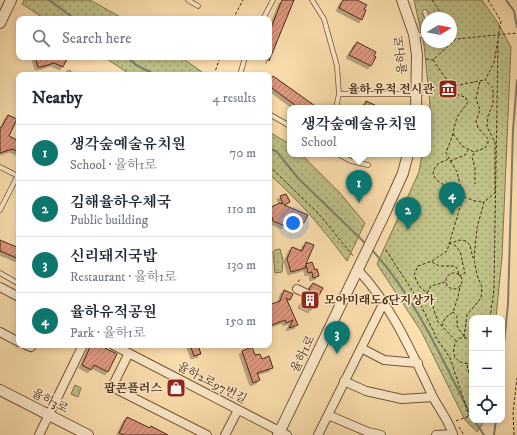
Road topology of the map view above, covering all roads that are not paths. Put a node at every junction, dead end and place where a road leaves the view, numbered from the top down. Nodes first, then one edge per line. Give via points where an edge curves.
1 (11, 0) edge
2 (188, 0) edge
3 (273, 0) edge
4 (312, 0) edge
5 (402, 0) edge
6 (198, 6) dead end
7 (265, 16) edge
8 (0, 23) edge
9 (414, 34) junction
10 (421, 35) edge
11 (244, 60) edge
12 (241, 72) edge
13 (339, 94) junction
14 (417, 94) junction
15 (337, 105) edge
16 (416, 105) edge
17 (272, 116) edge
18 (287, 124) edge
19 (344, 157) edge
20 (407, 157) edge
21 (368, 166) dead end
22 (0, 167) edge
23 (16, 173) edge
24 (16, 178) edge
25 (0, 210) edge
26 (360, 266) junction
27 (0, 274) edge
28 (16, 282) edge
29 (0, 287) edge
30 (297, 287) road end
31 (306, 294) dead end
32 (16, 295) edge
33 (384, 302) junction
34 (0, 332) edge
35 (16, 340) edge
36 (82, 348) edge
37 (119, 348) edge
38 (361, 348) junction
39 (129, 353) junction
40 (418, 363) junction
41 (344, 381) junction
42 (0, 390) edge
43 (434, 397) junction
44 (238, 410) junction
45 (49, 415) junction
46 (328, 415) junction
47 (282, 434) edge
48 (453, 434) edge
49 (39, 435) edge
50 (88, 435) edge
51 (207, 435) edge
52 (225, 435) edge
53 (318, 435) edge
54 (381, 435) edge
55 (436, 435) edge

1 - 8 street
2 - 6 lane
3 - 7 lane
4 - 13 lane via 324,19 337,66
5 - 9 street, 율하1로
9 - 10 lane
9 - 14 street, 율하1로
11 - 12 lane
13 - 14 lane
13 - 15 lane
14 - 16 street, 율하1로
17 - 18 lane
19 - 21 lane
20 - 26 street, 율하1로 via 403,173
22 - 23 lane
24 - 25 lane
26 - 33 street
26 - 47 street, 율하1로
27 - 28 lane
29 - 32 street
30 - 31 street
33 - 38 street
33 - 40 street
34 - 35 street
36 - 45 street
37 - 39 street, 율하2로97번길
38 - 40 street via 384,360
38 - 41 street
39 - 44 street, 율하2로97번길
39 - 51 street via 112,387
40 - 43 street
41 - 43 street via 366,391 402,399
41 - 46 street
42 - 45 street, 율하3로
43 - 48 street
44 - 47 street, 율하2로97번길
44 - 52 street
45 - 49 street
45 - 50 street, 율하3로
46 - 53 street
46 - 54 street
48 - 55 street

